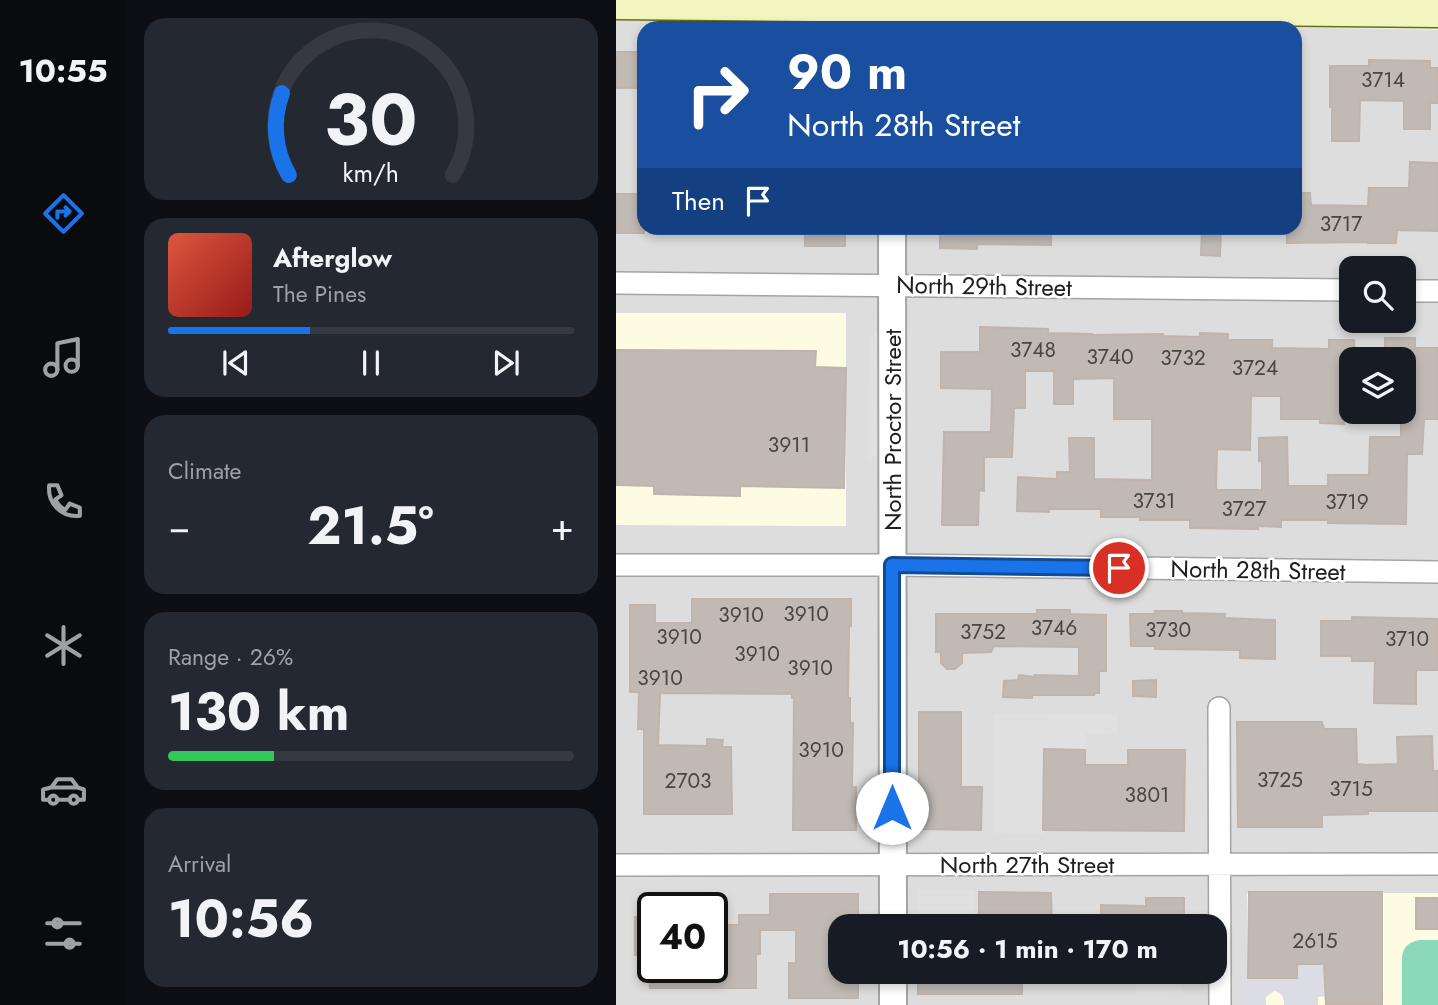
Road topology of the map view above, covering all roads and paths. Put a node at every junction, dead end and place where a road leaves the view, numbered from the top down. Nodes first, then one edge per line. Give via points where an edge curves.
1 (616, 4) edge
2 (896, 11) edge
3 (1438, 12) edge
4 (892, 235) edge
5 (616, 283) edge
6 (891, 285) junction
7 (1339, 290) edge
8 (1416, 291) edge
9 (1438, 291) edge
10 (616, 565) edge
11 (892, 565) junction
12 (1438, 572) edge
13 (1219, 708) dead end
14 (1220, 863) junction
15 (1438, 864) edge
16 (616, 865) edge
17 (893, 865) junction
18 (893, 914) edge
19 (893, 984) edge
20 (893, 1005) edge
21 (1220, 1005) edge

1 - 2 main road
2 - 3 main road
4 - 6 street, North Proctor Street
5 - 6 street, North 29th Street
6 - 7 street, North 29th Street
6 - 11 street, North Proctor Street
8 - 9 street
10 - 11 street, North 28th Street
11 - 12 street, North 28th Street
11 - 17 street, North Proctor Street
13 - 14 street
14 - 15 street, North 27th Street
14 - 17 street, North 27th Street
14 - 21 street
16 - 17 street, North 27th Street
17 - 18 street, North Proctor Street
19 - 20 street

